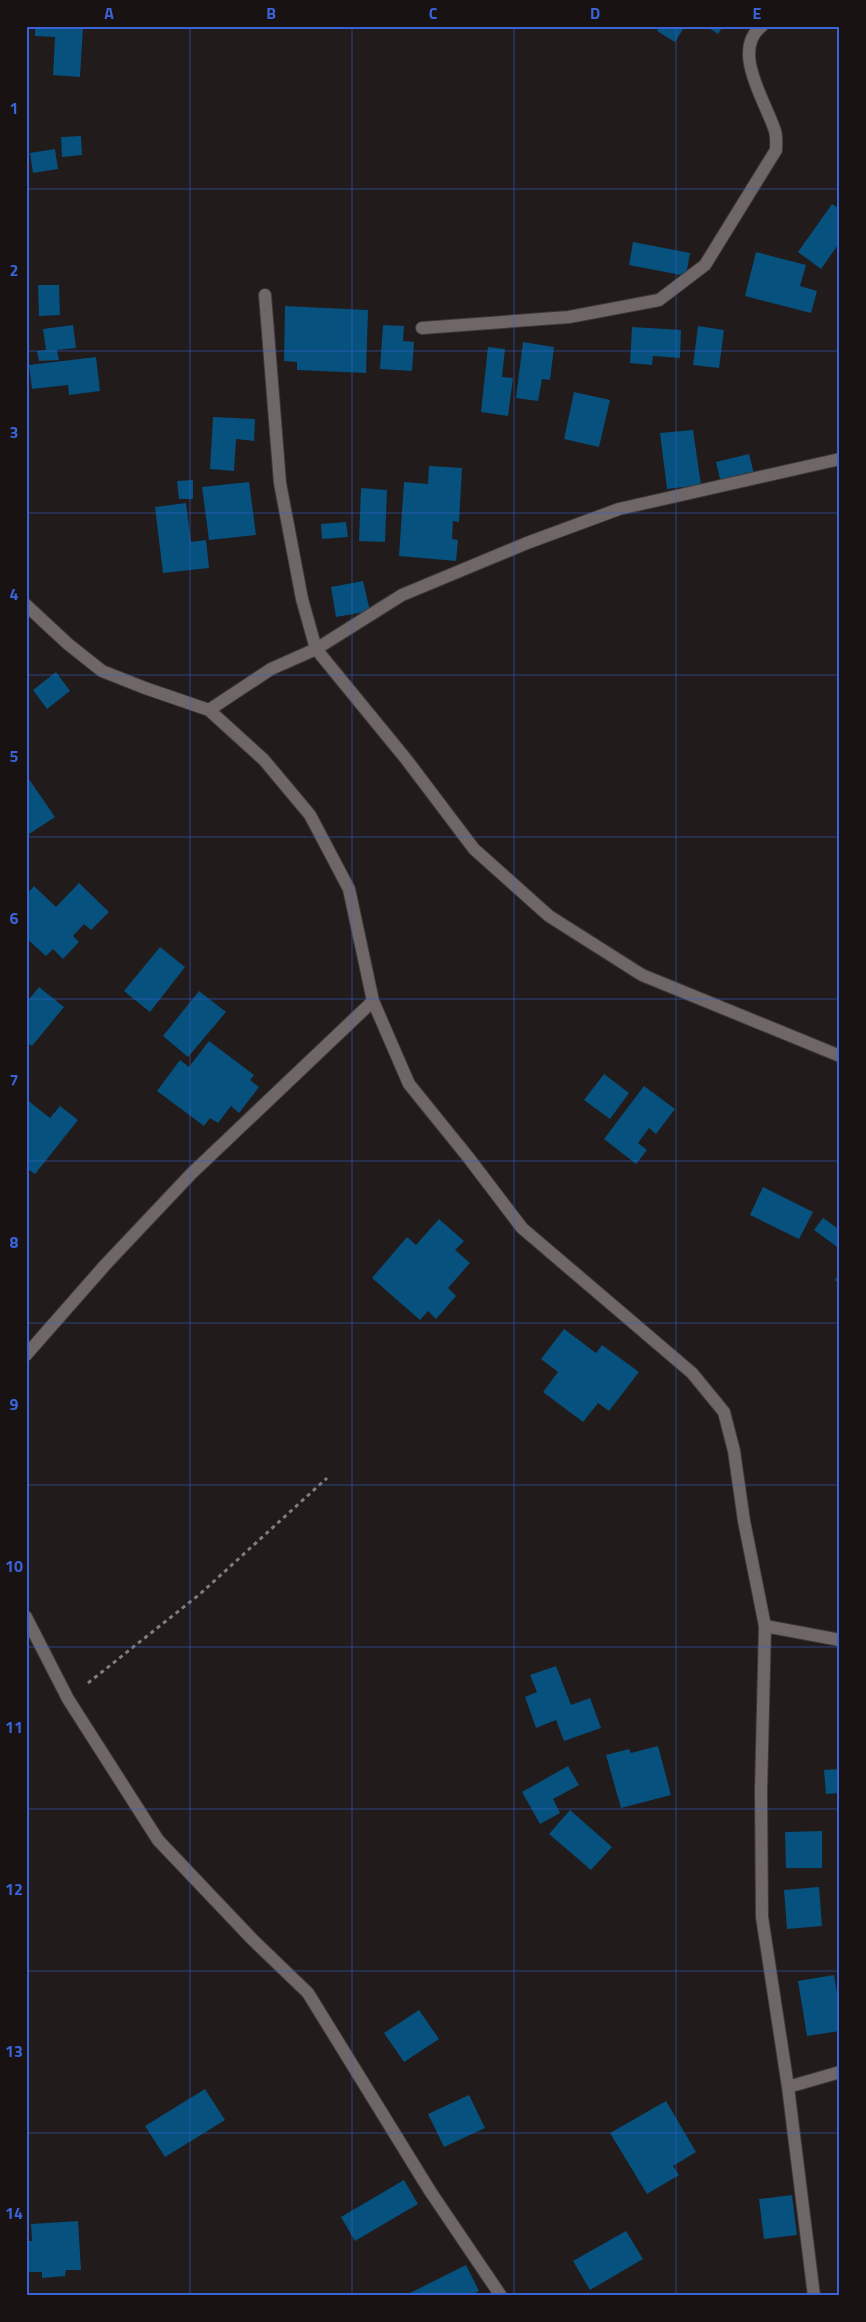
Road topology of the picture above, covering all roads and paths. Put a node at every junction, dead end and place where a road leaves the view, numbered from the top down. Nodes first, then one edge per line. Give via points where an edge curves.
1 (762, 26) edge
2 (264, 295) dead end
3 (422, 328) dead end
4 (840, 459) edge
5 (26, 605) edge
6 (316, 649) junction
7 (209, 710) junction
8 (372, 1001) junction
9 (840, 1056) edge
10 (26, 1355) edge
11 (327, 1478) dead end
12 (26, 1617) edge
13 (765, 1626) junction
14 (840, 1640) edge
15 (68, 1699) junction
16 (840, 2072) edge
17 (788, 2088) junction
18 (501, 2296) edge
19 (814, 2296) edge

1 - 3 street via 749,46 748,64 776,133 776,150 704,265 659,300 570,317
2 - 6 street via 280,483 302,599
4 - 6 street via 619,509 402,595
5 - 7 street via 102,671
6 - 7 street via 271,669
6 - 9 street via 474,849 549,916 642,975
7 - 8 street via 264,760 310,815 349,889
8 - 10 street via 191,1174
8 - 13 street via 409,1084 522,1228 692,1373 724,1412 734,1450
11 - 15 path via 200,1594
12 - 15 street
13 - 14 street
13 - 17 street via 762,1917
15 - 18 street via 158,1840 308,1993 430,2191
16 - 17 street
17 - 19 street

